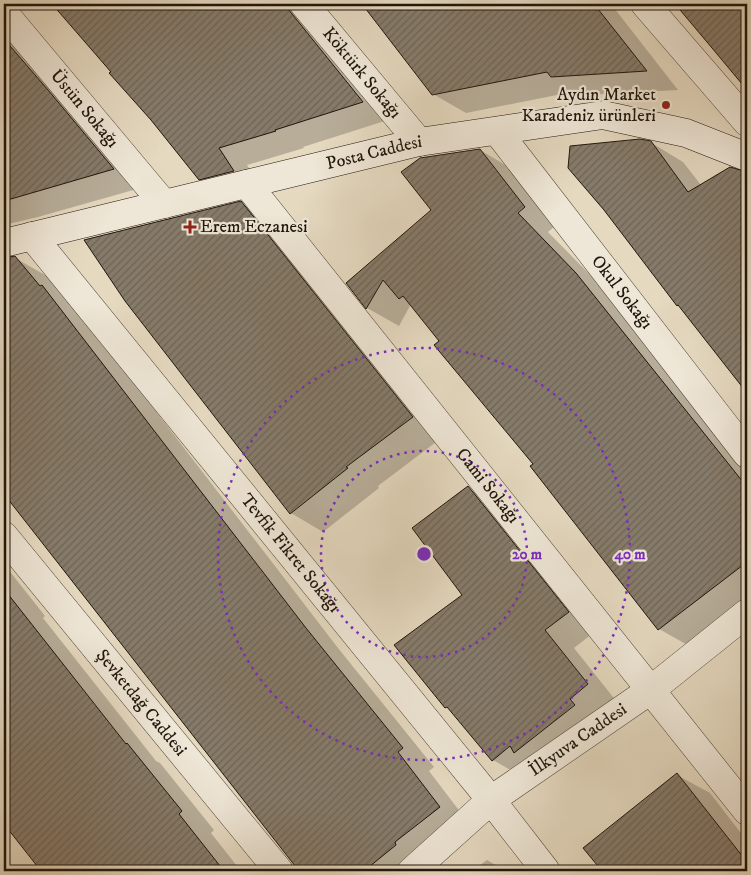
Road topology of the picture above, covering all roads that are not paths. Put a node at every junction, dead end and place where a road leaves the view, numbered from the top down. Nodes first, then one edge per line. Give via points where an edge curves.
1 (304, 4) edge
2 (645, 4) edge
3 (4, 13) edge
4 (747, 122) edge
5 (497, 131) junction
6 (419, 142) junction
7 (747, 157) edge
8 (247, 184) junction
9 (164, 204) junction
10 (32, 236) junction
11 (4, 243) edge
12 (747, 454) edge
13 (4, 536) edge
14 (747, 613) edge
15 (652, 689) junction
16 (491, 800) junction
17 (747, 811) edge
18 (279, 871) edge
19 (412, 871) edge
20 (546, 871) edge

1 - 6 street, Köktürk Sokağı
2 - 4 street
3 - 9 street, Üstün Sokağı
5 - 6 street, Posta Caddesi
5 - 7 street, Posta Caddesi via 604,115 686,133
5 - 12 street, Okul Sokağı
6 - 8 street, Posta Caddesi
8 - 9 street, Posta Caddesi
8 - 15 street, Cami Sokağı
9 - 10 street, Posta Caddesi
10 - 11 street, Posta Caddesi
10 - 16 street, Tevfik Fikret Sokağı
13 - 18 street, Şevketdağ Caddesi
14 - 15 street, İlkyuva Caddesi
15 - 16 street, İlkyuva Caddesi
15 - 17 street, Cami Sokağı
16 - 19 street, İlkyuva Caddesi
16 - 20 street, Tevfik Fikret Sokağı

